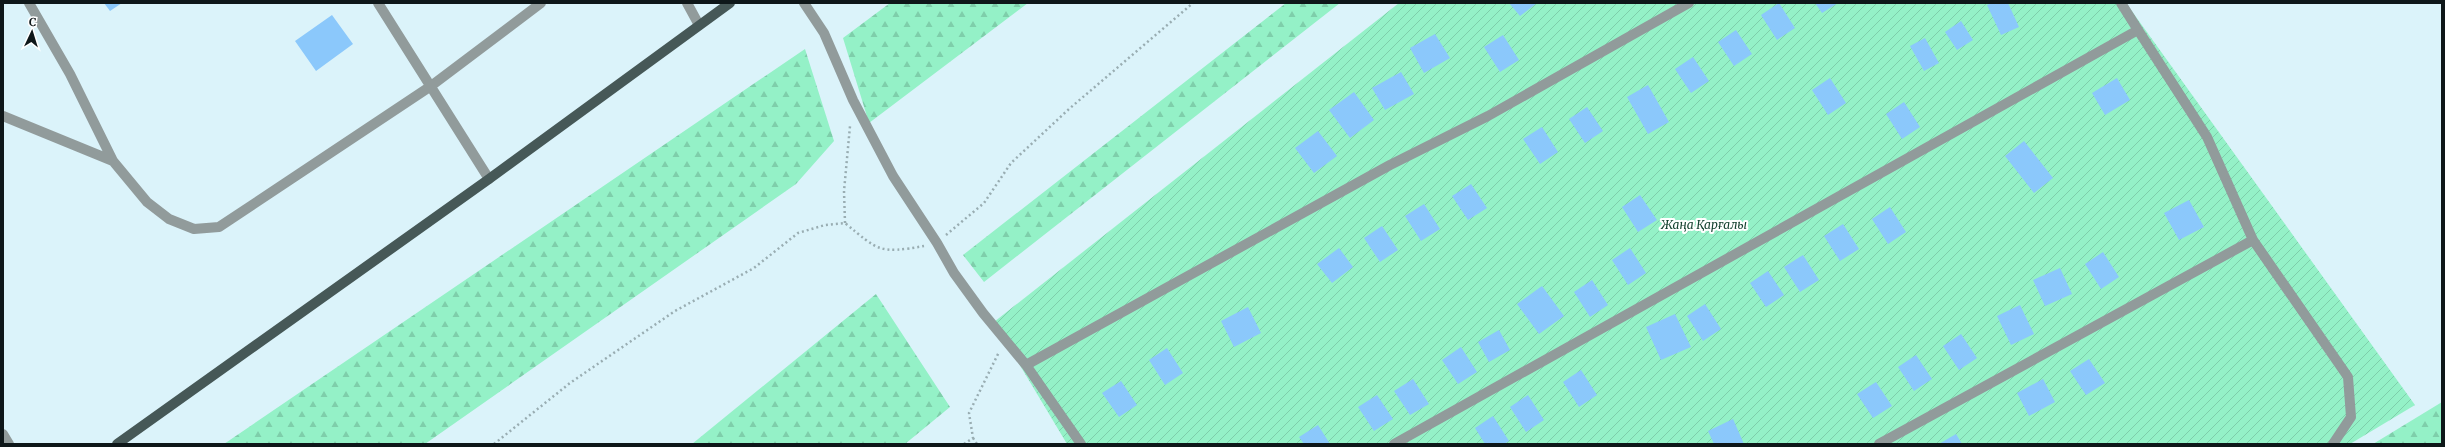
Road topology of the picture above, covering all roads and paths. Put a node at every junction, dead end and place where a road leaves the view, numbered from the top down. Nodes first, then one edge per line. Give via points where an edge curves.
1 (29, 3) edge
2 (378, 3) edge
3 (541, 3) edge
4 (687, 3) edge
5 (730, 3) edge
6 (804, 3) edge
7 (1193, 3) edge
8 (1689, 3) edge
9 (2121, 3) edge
10 (699, 25) junction
11 (2138, 30) junction
12 (431, 86) junction
13 (3, 116) edge
14 (851, 122) dead end
15 (113, 161) junction
16 (489, 179) junction
17 (845, 223) junction
18 (2253, 240) junction
19 (937, 243) junction
20 (1006, 342) junction
21 (1026, 365) junction
22 (3, 434) edge
23 (972, 438) junction
24 (9, 444) edge
25 (117, 444) edge
26 (494, 444) edge
27 (964, 444) edge
28 (977, 444) edge
29 (1081, 444) edge
30 (1394, 444) edge
31 (1879, 444) edge
32 (2333, 444) edge

1 - 15 street via 70,74
2 - 12 street
3 - 12 street
4 - 10 street
5 - 10 main road
6 - 19 street via 824,33 853,100 892,176
7 - 19 path via 1069,109 1011,163 984,203
8 - 21 street via 1488,116 1390,165
9 - 11 street
10 - 16 main road
11 - 18 street via 2207,137
11 - 30 street
12 - 15 street via 219,227 194,229 158,212
12 - 16 street
13 - 15 street
14 - 17 path via 844,191
16 - 25 main road
17 - 19 path via 874,247 895,251
17 - 26 path via 825,225 798,233 754,268 675,312 570,383
18 - 31 street
18 - 32 street via 2348,377 2351,417
19 - 20 street via 954,273
20 - 21 street
20 - 23 path via 993,361 969,414
21 - 29 street
22 - 24 street
23 - 27 path
23 - 28 path

